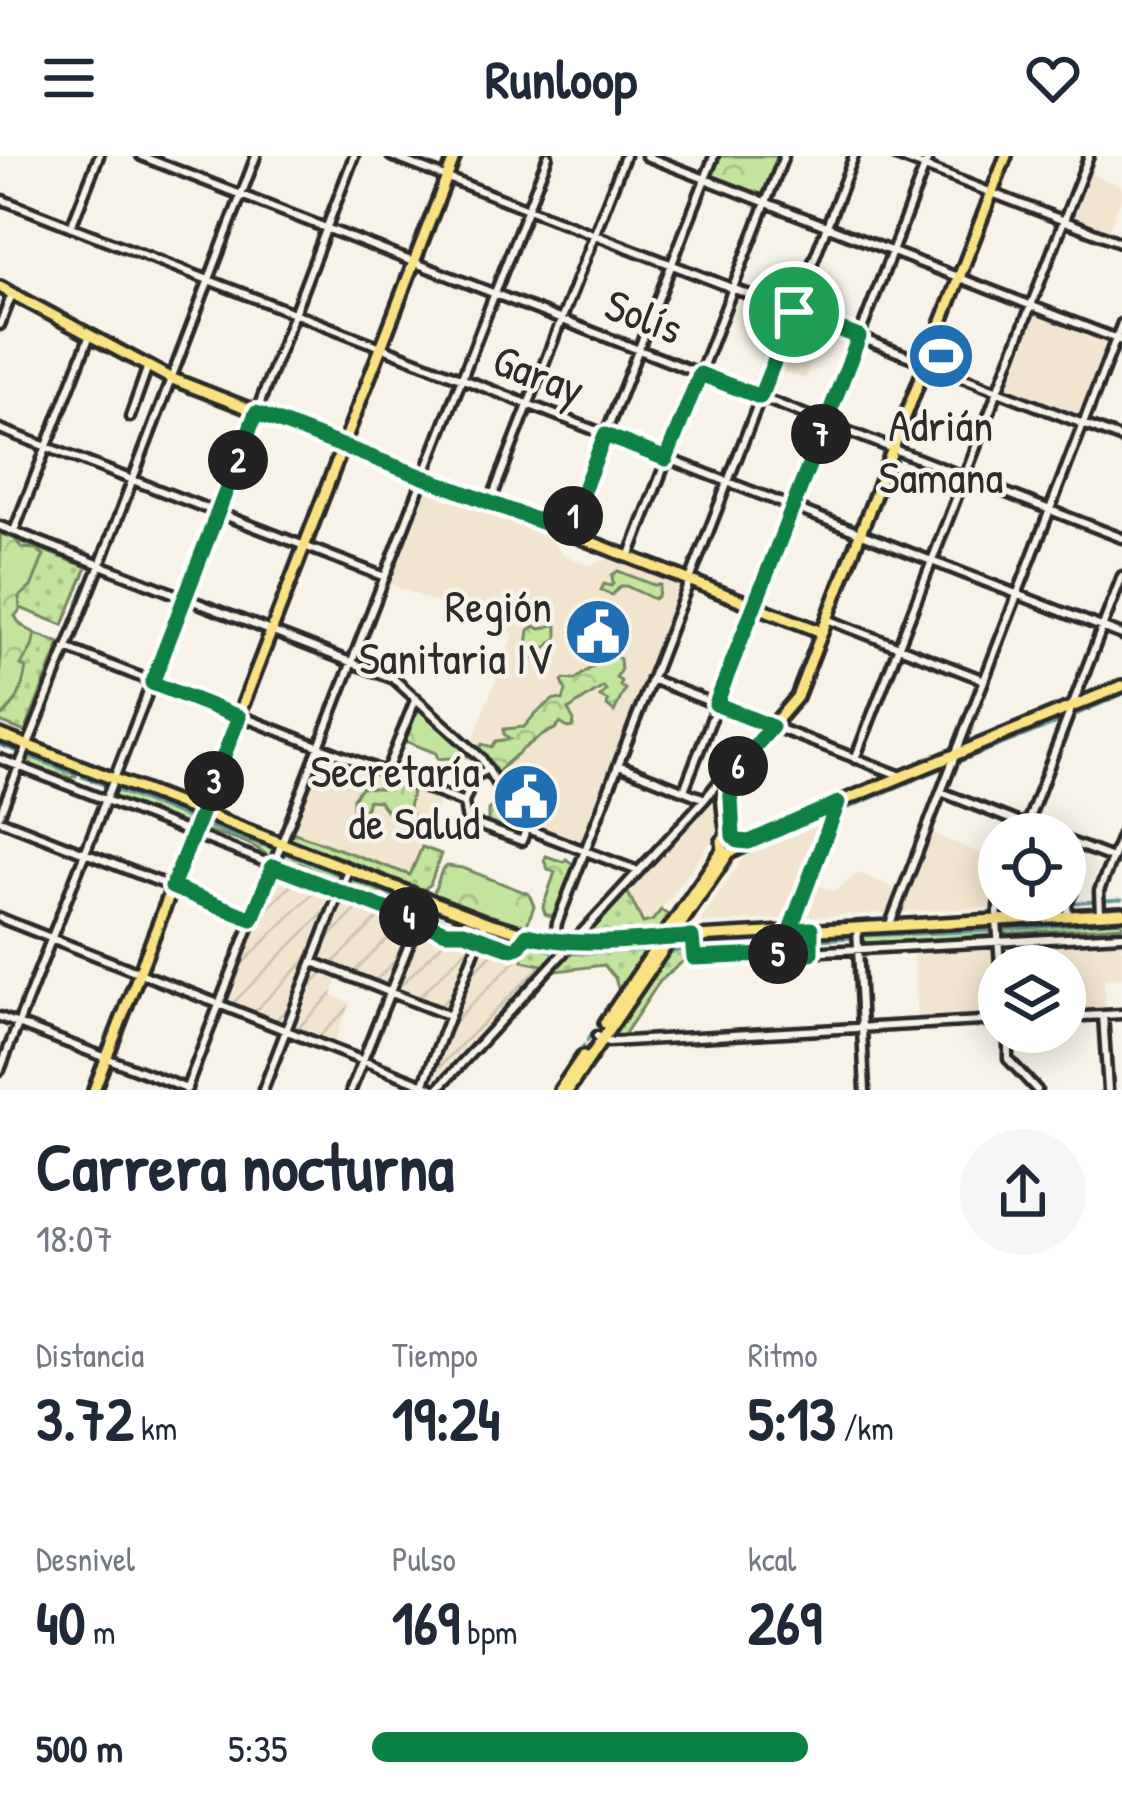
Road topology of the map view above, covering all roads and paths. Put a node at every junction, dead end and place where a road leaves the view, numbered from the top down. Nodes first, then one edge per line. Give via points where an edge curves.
1 (100, 156) edge
2 (141, 156) edge
3 (256, 156) edge
4 (354, 156) edge
5 (391, 156) edge
6 (455, 156) edge
7 (548, 156) edge
8 (625, 156) edge
9 (646, 156) edge
10 (714, 156) edge
11 (784, 156) edge
12 (854, 156) edge
13 (896, 156) edge
14 (929, 156) edge
15 (1006, 156) edge
16 (1089, 156) edge
17 (154, 158) edge
18 (925, 167) junction
19 (446, 178) junction
20 (705, 179) junction
21 (992, 193) junction
22 (241, 195) junction
23 (0, 199) edge
24 (766, 202) junction
25 (527, 209) junction
26 (1064, 220) junction
27 (71, 227) junction
28 (827, 227) junction
29 (326, 229) junction
30 (594, 234) junction
31 (1122, 243) edge
32 (892, 252) junction
33 (414, 262) junction
34 (672, 264) junction
35 (958, 278) junction
36 (208, 281) junction
37 (0, 287) edge
38 (733, 288) junction
39 (12, 294) junction
40 (494, 295) junction
41 (1031, 306) junction
42 (794, 312) junction
43 (293, 314) junction
44 (561, 320) junction
45 (1122, 323) edge
46 (0, 325) edge
47 (89, 334) junction
48 (859, 337) junction
49 (1119, 339) edge
50 (381, 349) junction
51 (638, 350) junction
52 (926, 363) junction
53 (148, 366) junction
54 (700, 374) junction
55 (170, 378) junction
56 (461, 380) junction
57 (998, 391) junction
58 (760, 397) junction
59 (528, 405) junction
60 (256, 413) junction
61 (130, 417) dead end
62 (825, 422) junction
63 (1083, 424) junction
64 (0, 429) edge
65 (605, 435) junction
66 (1122, 439) edge
67 (46, 447) junction
68 (344, 447) junction
69 (892, 448) junction
70 (666, 459) junction
71 (964, 476) junction
72 (424, 477) junction
73 (132, 481) junction
74 (728, 482) junction
75 (490, 503) junction
76 (792, 508) junction
77 (1050, 509) junction
78 (218, 514) junction
79 (0, 526) edge
80 (14, 532) junction
81 (567, 532) junction
82 (860, 534) junction
83 (1122, 538) edge
84 (305, 546) junction
85 (628, 557) junction
86 (932, 561) junction
87 (100, 565) junction
88 (1122, 575) edge
89 (385, 577) junction
90 (690, 580) junction
91 (1017, 594) junction
92 (184, 598) junction
93 (755, 606) junction
94 (827, 619) junction
95 (1102, 627) junction
96 (272, 631) junction
97 (822, 632) junction
98 (1122, 635) edge
99 (899, 646) junction
100 (65, 648) junction
101 (352, 663) junction
102 (651, 679) junction
103 (984, 680) junction
104 (152, 683) junction
105 (1122, 686) edge
106 (416, 698) junction
107 (716, 704) junction
108 (1070, 708) junction
109 (239, 717) junction
110 (770, 726) junction
111 (0, 735) edge
112 (27, 745) junction
113 (319, 748) junction
114 (955, 756) junction
115 (0, 759) edge
116 (855, 759) junction
117 (618, 765) junction
118 (19, 766) junction
119 (488, 769) junction
120 (729, 772) junction
121 (386, 774) junction
122 (902, 776) junction
123 (114, 779) junction
124 (683, 790) junction
125 (941, 792) junction
126 (705, 799) junction
127 (105, 800) junction
128 (464, 803) junction
129 (838, 803) junction
130 (201, 812) junction
131 (987, 813) edge
132 (1030, 813) edge
133 (0, 817) edge
134 (526, 829) junction
135 (1122, 834) edge
136 (193, 835) junction
137 (282, 844) junction
138 (734, 844) junction
139 (1086, 848) edge
140 (585, 851) junction
141 (84, 853) junction
142 (1113, 859) junction
143 (273, 866) junction
144 (349, 869) junction
145 (638, 871) junction
146 (172, 887) junction
147 (339, 890) junction
148 (427, 899) junction
149 (1122, 913) edge
150 (1100, 914) junction
151 (1086, 915) edge
152 (0, 918) edge
153 (252, 919) junction
154 (417, 920) junction
155 (978, 921) edge
156 (997, 921) edge
157 (486, 922) junction
158 (890, 925) junction
159 (857, 927) junction
160 (811, 929) junction
161 (790, 930) junction
162 (1122, 934) edge
163 (527, 935) junction
164 (692, 937) junction
165 (51, 938) junction
166 (480, 938) junction
167 (666, 938) junction
168 (554, 941) junction
169 (573, 942) junction
170 (998, 942) junction
171 (998, 945) edge
172 (858, 950) junction
173 (811, 953) junction
174 (312, 962) junction
175 (139, 972) junction
176 (389, 992) junction
177 (219, 1004) junction
178 (1122, 1014) edge
179 (1103, 1015) junction
180 (449, 1016) junction
181 (1086, 1016) edge
182 (0, 1017) edge
183 (978, 1021) edge
184 (18, 1024) junction
185 (862, 1028) junction
186 (286, 1030) junction
187 (599, 1037) junction
188 (1007, 1053) edge
189 (106, 1059) junction
190 (362, 1060) junction
191 (0, 1070) edge
192 (424, 1083) junction
193 (565, 1089) edge
194 (94, 1090) edge
195 (187, 1090) edge
196 (262, 1090) edge
197 (351, 1090) edge
198 (437, 1090) edge
199 (865, 1090) edge
200 (1037, 1090) edge
201 (1108, 1090) edge

1 - 27 street
2 - 17 street, Solís
3 - 22 street
4 - 29 street
5 - 19 street
6 - 19 main road
7 - 25 street
8 - 30 street
9 - 20 street
10 - 20 street
11 - 24 street
12 - 28 street
13 - 18 street
14 - 18 street
15 - 21 main road
16 - 26 street
17 - 22 street, Solís
18 - 21 street
18 - 32 street
19 - 25 street
19 - 33 main road
20 - 24 street
20 - 34 street
21 - 26 street
21 - 35 main road
22 - 29 street, Solís
22 - 36 street
23 - 27 street, Garay
24 - 28 street
24 - 38 street
25 - 30 street
25 - 40 street
26 - 31 street
26 - 41 street
27 - 36 street, Garay
28 - 32 street
28 - 42 street
29 - 33 street, Solís
29 - 43 street
30 - 34 street
30 - 44 street
32 - 35 street
32 - 48 street
33 - 40 street, Solís
33 - 50 main road
34 - 38 street
34 - 51 street
35 - 41 street
35 - 52 main road
36 - 43 street, Garay
36 - 55 street
37 - 39 main road
38 - 42 street
38 - 54 street
39 - 46 street
39 - 47 main road
40 - 44 street, Solís
40 - 56 street
41 - 49 street
41 - 57 street
42 - 48 street
42 - 58 street
43 - 50 street, Garay
43 - 60 street
44 - 51 street, Solís
44 - 59 street
45 - 49 street
47 - 53 main road
47 - 67 street
48 - 52 street
48 - 62 street
49 - 63 street
50 - 56 street, Garay
50 - 68 main road
51 - 54 street, Solís
51 - 65 street
52 - 57 street
52 - 69 main road
53 - 55 main road
53 - 61 street
54 - 58 street, Solís
54 - 70 street
55 - 60 main road
55 - 73 street
56 - 59 street, Garay
56 - 72 street
57 - 63 street
57 - 71 street
58 - 62 street, Solís
58 - 74 street
59 - 65 street, Garay
59 - 75 street
60 - 68 main road
60 - 78 street
62 - 69 street, Solís
62 - 76 street
63 - 66 street
63 - 77 street
64 - 67 street
65 - 70 street, Garay
65 - 81 street
67 - 73 street
67 - 80 street
68 - 72 main road
68 - 84 main road
69 - 71 street, Solís
69 - 82 main road
70 - 74 street, Garay
70 - 85 street
71 - 77 street, Solís
71 - 86 street
72 - 75 main road
72 - 89 street
73 - 78 street
73 - 87 street
74 - 76 street, Garay
74 - 90 street
75 - 81 main road
76 - 82 street, Garay
76 - 93 street
77 - 83 street, Solís
77 - 91 street
78 - 84 street
78 - 92 street
79 - 80 street
80 - 87 street
81 - 85 main road
82 - 86 street, Garay
82 - 94 main road
84 - 89 street
84 - 96 main road
85 - 90 main road
86 - 91 street, Garay
86 - 99 street
87 - 92 street
87 - 100 street
88 - 95 street
89 - 101 street
90 - 93 main road
90 - 102 street
91 - 95 street, Garay
91 - 103 street
92 - 96 street
92 - 104 street
93 - 97 main road
93 - 107 street
94 - 97 main road
94 - 99 street
95 - 98 street, Garay
95 - 108 street
96 - 101 street
96 - 109 main road
97 - 110 main road
99 - 103 street
99 - 116 street
100 - 104 street
100 - 112 street
101 - 106 street via 394,679
101 - 113 street
102 - 107 street
102 - 117 street
103 - 114 street
104 - 109 street
104 - 123 street
105 - 108 main road
106 - 119 street
106 - 121 street
107 - 110 street
107 - 124 street
108 - 114 main road
108 - 132 street
109 - 113 street
109 - 130 main road
110 - 116 street
110 - 120 main road
111 - 112 main road
112 - 118 street
112 - 123 main road
113 - 121 street
113 - 137 street
114 - 122 main road
114 - 125 street
115 - 118 street
116 - 122 street
117 - 124 street
117 - 140 street
118 - 127 street
118 - 133 street
119 - 128 street via 474,777
119 - 134 street
120 - 126 street
120 - 138 main road
121 - 128 street
122 - 129 main road
123 - 127 street
123 - 130 main road
124 - 126 street
125 - 131 street
125 - 158 street
126 - 145 street
127 - 136 street
127 - 141 street
128 - 134 street via 467,821 522,841
129 - 138 main road
129 - 161 street
130 - 136 main road
130 - 137 main road
133 - 141 street
134 - 140 street
135 - 142 street
136 - 143 street
136 - 146 main road
137 - 143 street
137 - 144 main road
138 - 167 main road
139 - 142 street
140 - 145 street
140 - 168 street
141 - 146 street
141 - 165 street
142 - 150 street via 1099,891
143 - 147 street
143 - 153 street
144 - 147 street
144 - 148 main road
145 - 169 street
146 - 153 street
146 - 175 main road
147 - 154 street
147 - 174 street
148 - 154 street
148 - 157 main road
149 - 150 main road
150 - 151 main road
152 - 165 street
153 - 177 street
154 - 166 street
154 - 176 street
155 - 158 main road
156 - 170 street
157 - 163 main road
157 - 166 street
158 - 159 main road
159 - 160 main road
159 - 172 street
160 - 161 main road
160 - 173 street
161 - 164 main road
162 - 170 street
163 - 166 street via 512,949
163 - 168 main road
164 - 167 main road
164 - 173 street via 694,958
165 - 175 street
165 - 184 street
166 - 180 street
167 - 169 main road
167 - 187 main road
168 - 169 main road
169 - 198 street
170 - 171 street
170 - 172 street
172 - 173 street
172 - 185 street
174 - 176 street
174 - 186 street
175 - 177 street
175 - 189 main road
176 - 180 street
176 - 190 street
177 - 186 street
177 - 195 street
178 - 179 street
179 - 181 street
179 - 201 street
180 - 192 street
182 - 184 street
183 - 185 street
184 - 189 street
184 - 191 street
185 - 187 street
185 - 199 street
186 - 190 street
186 - 196 street
187 - 193 main road
188 - 200 street
189 - 194 main road
189 - 195 street
190 - 192 street
190 - 197 street
192 - 198 street

